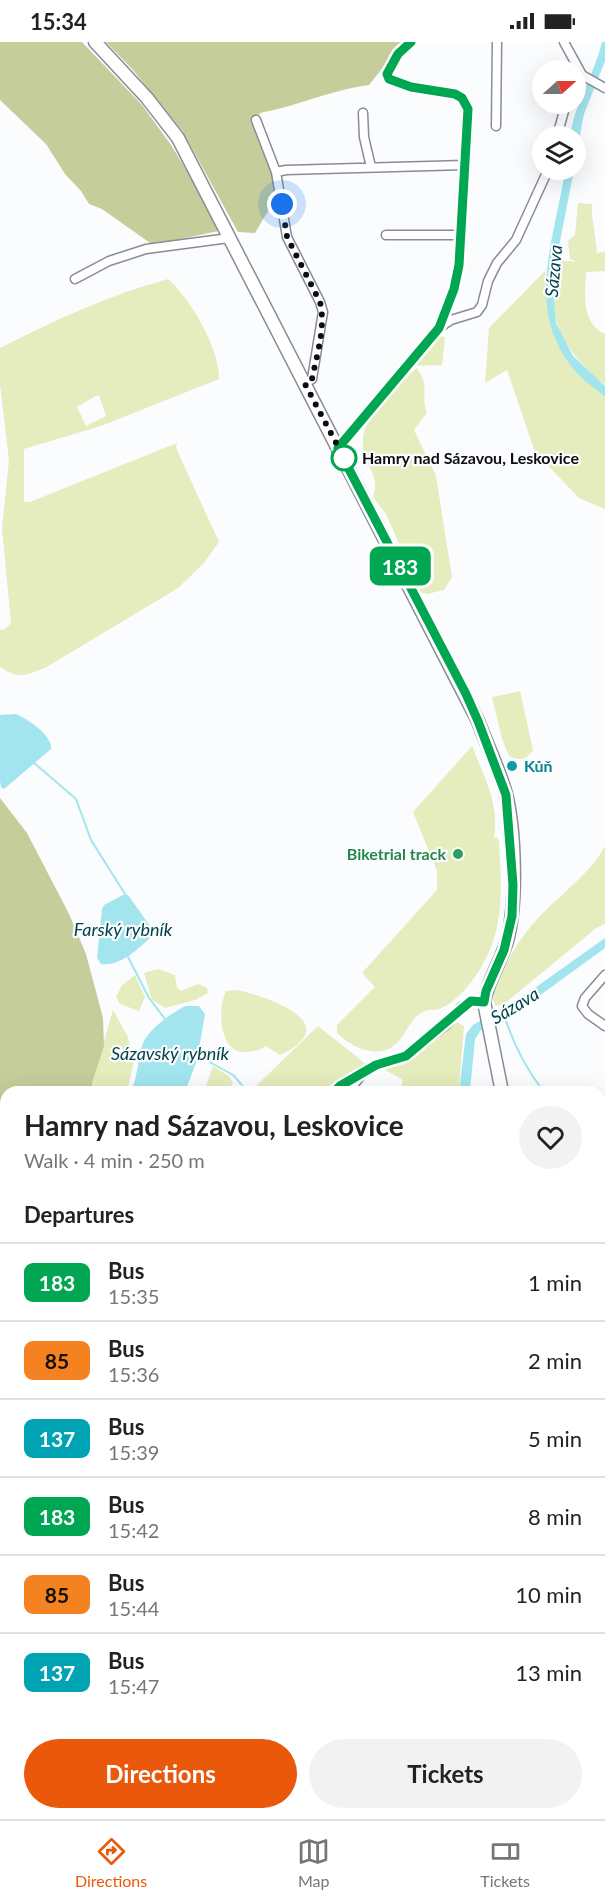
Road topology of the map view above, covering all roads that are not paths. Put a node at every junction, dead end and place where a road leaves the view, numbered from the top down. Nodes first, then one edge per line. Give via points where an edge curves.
1 (95, 42) edge
2 (411, 42) edge
3 (496, 42) edge
4 (564, 42) edge
5 (574, 60) edge
6 (586, 78) edge
7 (602, 86) edge
8 (363, 113) dead end
9 (256, 120) dead end
10 (496, 126) dead end
11 (465, 165) junction
12 (371, 167) junction
13 (276, 172) junction
14 (543, 180) edge
15 (386, 235) dead end
16 (461, 235) junction
17 (229, 238) junction
18 (75, 279) dead end
19 (439, 328) junction
20 (305, 384) junction
21 (338, 448) junction
22 (605, 975) edge
23 (484, 1002) junction
24 (605, 1026) edge
25 (362, 1074) junction
26 (340, 1086) edge
27 (353, 1086) edge
28 (501, 1086) edge

1 - 17 main road via 178,138
2 - 11 street via 398,54 387,74 389,79 462,98 469,124
3 - 10 street
4 - 5 street
6 - 7 street
8 - 12 street
9 - 13 street
11 - 12 street
11 - 16 street
12 - 13 street
13 - 20 street via 287,237 322,312 312,379
14 - 19 street via 516,240 488,281 482,305 477,312
15 - 16 street
16 - 19 street via 454,289
17 - 18 street via 146,249 109,261
17 - 20 main road
19 - 21 street
20 - 21 main road
21 - 23 main road via 466,694 506,795 512,916
22 - 24 street via 582,1006
23 - 25 street via 471,1001 406,1056 376,1065
23 - 28 main road
25 - 26 street
25 - 27 street

